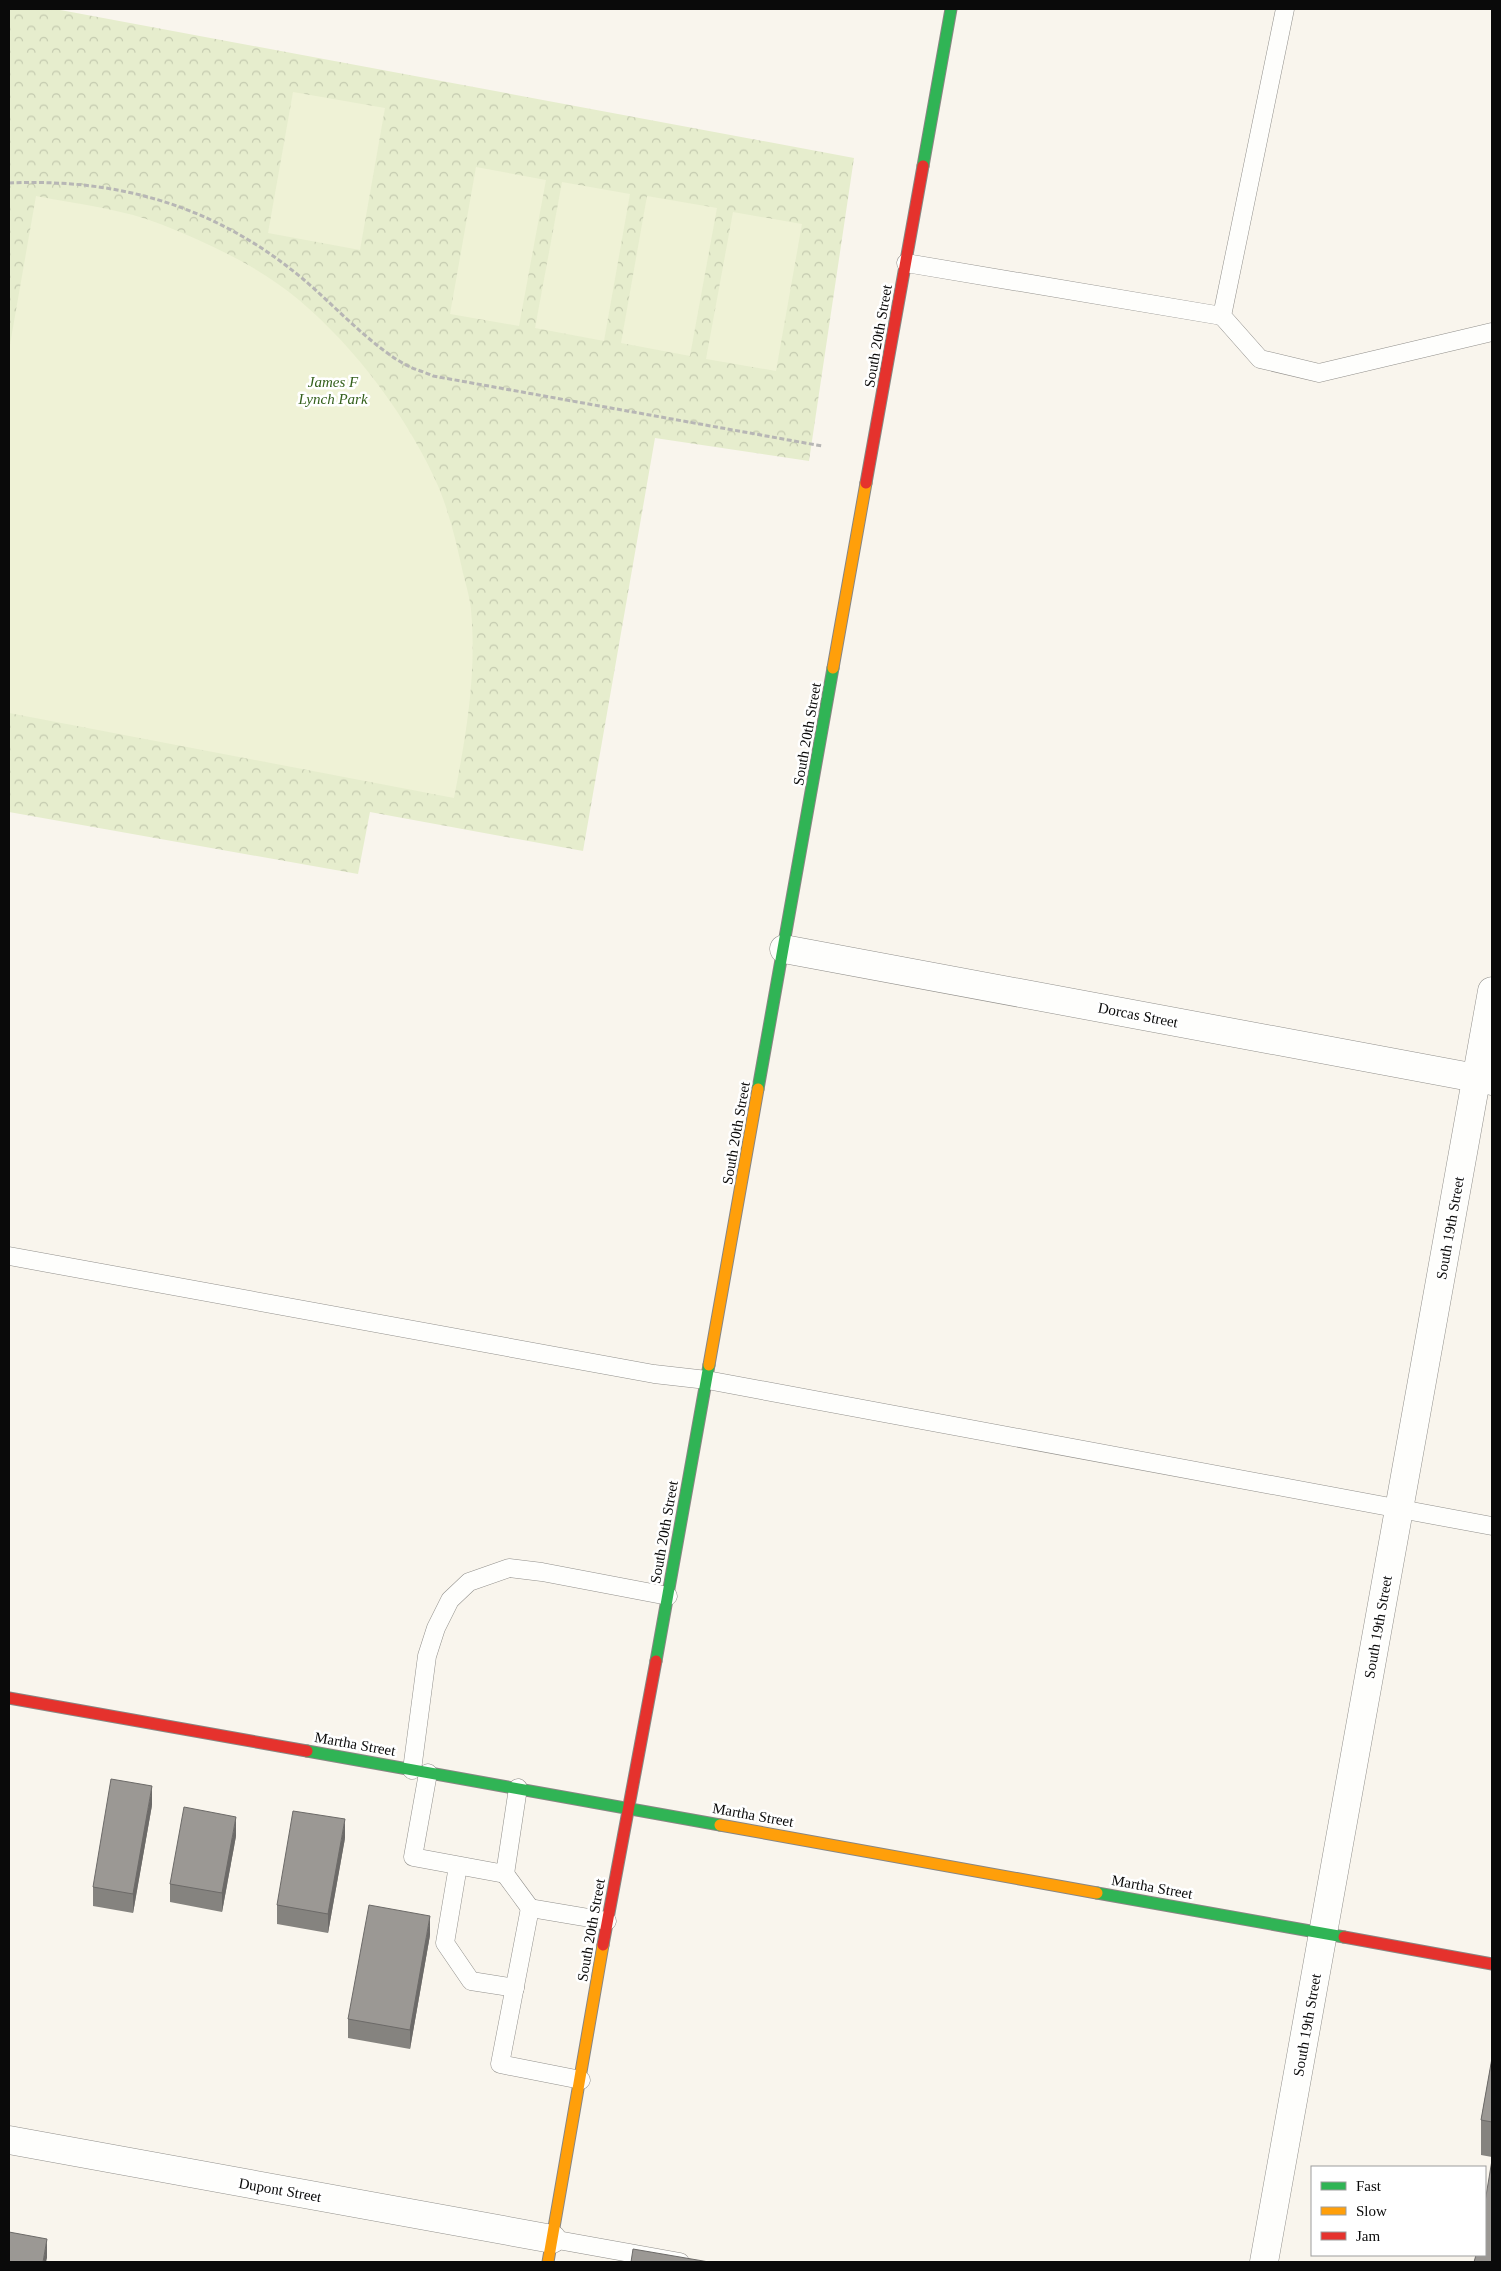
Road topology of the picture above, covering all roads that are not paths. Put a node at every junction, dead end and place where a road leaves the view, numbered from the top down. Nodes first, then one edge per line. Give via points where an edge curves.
1 (951, 9) edge
2 (1286, 9) edge
3 (906, 263) junction
4 (1222, 316) junction
5 (1492, 332) edge
6 (784, 949) junction
7 (1492, 991) edge
8 (1484, 1080) edge
9 (9, 1256) edge
10 (707, 1380) junction
11 (1400, 1508) junction
12 (1492, 1526) edge
13 (668, 1596) junction
14 (9, 1698) edge
15 (420, 1771) junction
16 (518, 1788) junction
17 (630, 1808) junction
18 (458, 1866) junction
19 (506, 1874) junction
20 (530, 1908) junction
21 (606, 1921) junction
22 (1324, 1933) junction
23 (1492, 1964) edge
24 (515, 1988) junction
25 (581, 2080) junction
26 (9, 2140) edge
27 (550, 2251) edge
28 (680, 2262) edge
29 (1264, 2262) edge

1 - 3 street, South 20th Street
2 - 4 lane
3 - 4 lane
3 - 6 street, South 20th Street
4 - 5 lane via 1260,359 1319,372
6 - 8 street, Dorcas Street
6 - 10 street, South 20th Street
7 - 8 street, South 19th Street
8 - 11 street, South 19th Street
9 - 10 lane via 654,1374
10 - 11 lane
10 - 13 street, South 20th Street
11 - 12 lane
11 - 22 street, South 19th Street
13 - 15 lane via 509,1568 469,1582 450,1600 427,1656
13 - 17 street, South 20th Street
14 - 15 street, Martha Street
15 - 16 street, Martha Street
15 - 18 lane via 413,1857
16 - 17 street, Martha Street
16 - 19 lane
17 - 21 street, South 20th Street
17 - 22 street, Martha Street
18 - 19 lane
18 - 24 lane via 445,1943 471,1981
19 - 20 lane
20 - 21 lane
20 - 24 lane
21 - 25 street, South 20th Street
22 - 23 street, Martha Street
22 - 29 street, South 19th Street
24 - 25 lane via 500,2064
25 - 27 street, South 20th Street
26 - 27 street, Dupont Street
27 - 28 lane

